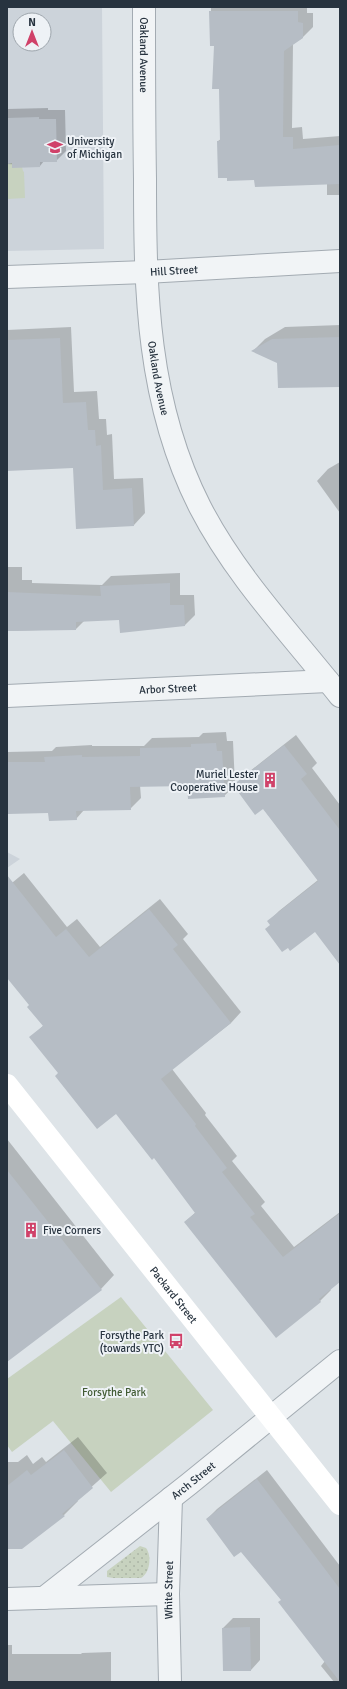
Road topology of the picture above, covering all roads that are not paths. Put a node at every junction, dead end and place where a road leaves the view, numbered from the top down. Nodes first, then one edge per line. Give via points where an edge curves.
1 (144, 7) edge
2 (340, 261) edge
3 (146, 272) junction
4 (7, 277) edge
5 (334, 688) edge
6 (7, 696) edge
7 (7, 1085) edge
8 (340, 1360) edge
9 (271, 1418) junction
10 (171, 1498) junction
11 (340, 1504) edge
12 (168, 1594) junction
13 (44, 1598) junction
14 (7, 1599) edge
15 (170, 1682) edge

1 - 3 street, Oakland Avenue
2 - 3 street, Hill Street
3 - 4 street, Hill Street
3 - 5 street, Oakland Avenue via 152,351 158,385 170,433 194,494 224,546 261,599
5 - 6 street, Arbor Street
7 - 9 main road, Packard Street
8 - 9 street, Arch Street
9 - 10 street, Arch Street
9 - 11 main road, Packard Street
10 - 12 street, White Street
10 - 13 street, Arch Street
12 - 13 street
12 - 15 street, White Street
13 - 14 street

